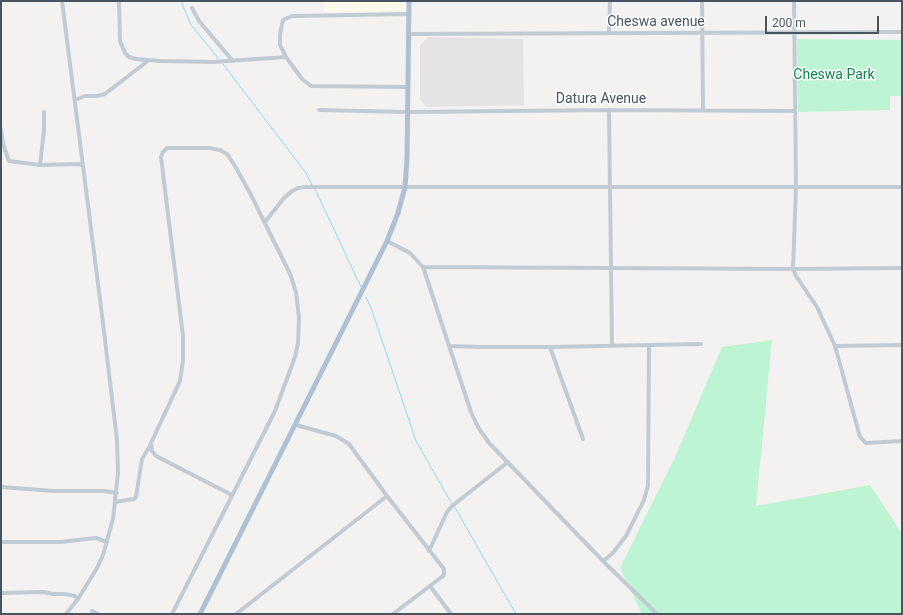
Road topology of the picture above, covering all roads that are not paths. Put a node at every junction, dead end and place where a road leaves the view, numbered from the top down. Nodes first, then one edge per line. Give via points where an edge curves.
1 (62, 1) edge
2 (119, 1) edge
3 (409, 1) edge
4 (610, 1) edge
5 (702, 1) edge
6 (794, 1) edge
7 (192, 8) dead end
8 (409, 14) junction
9 (609, 32) junction
10 (794, 32) junction
11 (902, 32) edge
12 (702, 33) junction
13 (410, 34) junction
14 (286, 57) junction
15 (149, 60) junction
16 (232, 60) junction
17 (408, 87) junction
18 (75, 100) junction
19 (319, 110) dead end
20 (609, 110) junction
21 (703, 110) junction
22 (795, 111) junction
23 (44, 112) dead end
24 (408, 112) junction
25 (1, 129) edge
26 (40, 165) junction
27 (84, 167) junction
28 (610, 186) junction
29 (405, 187) junction
30 (796, 187) junction
31 (902, 187) edge
32 (265, 222) junction
33 (387, 242) junction
34 (423, 267) junction
35 (611, 267) junction
36 (902, 268) edge
37 (793, 269) junction
38 (700, 344) dead end
39 (649, 345) junction
40 (902, 345) edge
41 (450, 346) junction
42 (612, 346) junction
43 (835, 346) junction
44 (550, 347) junction
45 (296, 425) junction
46 (583, 439) dead end
47 (902, 441) edge
48 (152, 444) junction
49 (508, 462) junction
50 (1, 487) edge
51 (117, 493) junction
52 (232, 495) junction
53 (387, 496) junction
54 (115, 502) junction
55 (1, 542) edge
56 (107, 542) junction
57 (429, 551) junction
58 (603, 561) junction
59 (430, 586) junction
60 (1, 593) edge
61 (78, 599) junction
62 (92, 611) dead end
63 (66, 614) edge
64 (98, 614) edge
65 (172, 614) edge
66 (200, 614) edge
67 (236, 614) edge
68 (393, 614) edge
69 (451, 614) edge
70 (657, 614) edge

1 - 18 street
2 - 15 street via 120,37 125,53 133,58
3 - 8 main road
4 - 9 street
5 - 12 street
6 - 10 street
7 - 16 street via 199,21
8 - 13 main road
8 - 14 street via 287,17 283,20 280,34 280,45
9 - 12 street, Cheswa avenue
9 - 13 street, Cheswa avenue
10 - 11 street, Cheswa avenue
10 - 12 street, Cheswa avenue
10 - 22 street
12 - 21 street
13 - 17 main road
14 - 16 street
14 - 17 street via 302,79 311,86
15 - 16 street
15 - 18 street via 105,94
17 - 24 main road
18 - 27 street
19 - 24 street, Datura Avenue
20 - 21 street, Datura Avenue
20 - 24 street, Datura Avenue
20 - 28 street
21 - 22 street, Datura Avenue
22 - 30 street
23 - 26 street
24 - 29 main road
25 - 26 street via 9,161
26 - 27 street via 80,164
27 - 51 street via 116,440
28 - 29 street
28 - 30 street
28 - 35 street
29 - 32 street via 298,188 284,198
29 - 33 main road
30 - 31 street
30 - 37 street
32 - 48 street via 235,166 223,151 209,148 167,148 163,152 161,157 183,336 183,360 180,381
32 - 52 street via 295,290 299,317 298,343 275,411
33 - 34 street via 410,253
33 - 45 main road
34 - 35 street
34 - 41 street
35 - 37 street
35 - 42 street
36 - 37 street
37 - 43 street via 817,307
38 - 39 street
39 - 42 street
39 - 58 street via 648,486 626,536
40 - 43 street
41 - 44 street
41 - 49 street via 478,427 489,443
42 - 44 street
43 - 47 street via 860,437 866,443
44 - 46 street
45 - 53 street via 344,440 356,452
45 - 66 main road
48 - 52 street via 152,451 156,456
48 - 54 street via 142,459 136,496 134,499
49 - 57 street via 447,512
49 - 58 street
50 - 51 street
51 - 54 street
52 - 65 street
53 - 57 street
53 - 67 street
54 - 56 street
55 - 56 street via 60,542 96,538
56 - 61 street via 97,568
57 - 59 street via 442,565 444,572 443,576
58 - 70 street
59 - 68 street
59 - 69 street
60 - 61 street via 43,592 65,594
61 - 63 street
62 - 64 street

